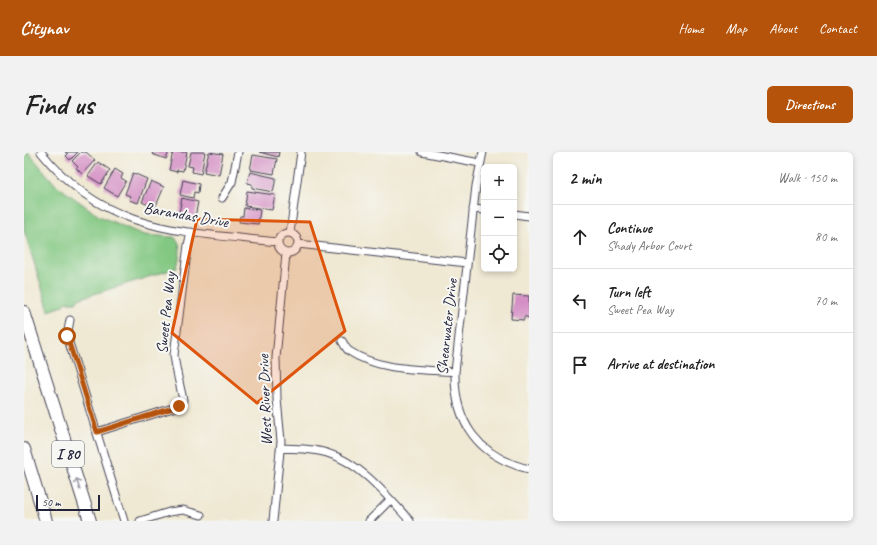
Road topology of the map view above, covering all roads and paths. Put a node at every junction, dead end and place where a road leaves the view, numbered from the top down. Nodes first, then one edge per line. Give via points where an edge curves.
1 (41, 152) edge
2 (238, 152) edge
3 (301, 152) edge
4 (422, 152) edge
5 (482, 152) edge
6 (480, 163) junction
7 (222, 198) dead end
8 (473, 209) junction
9 (481, 210) edge
10 (517, 214) edge
11 (529, 216) edge
12 (191, 232) junction
13 (290, 233) junction
14 (278, 242) junction
15 (298, 244) junction
16 (286, 254) junction
17 (467, 263) junction
18 (24, 312) edge
19 (70, 320) dead end
20 (342, 341) dead end
21 (455, 372) junction
22 (97, 432) junction
23 (281, 448) junction
24 (24, 449) edge
25 (529, 469) edge
26 (390, 500) junction
27 (201, 516) dead end
28 (46, 521) edge
29 (90, 521) edge
30 (124, 521) edge
31 (140, 521) edge
32 (273, 521) edge
33 (369, 521) edge
34 (410, 521) edge

1 - 12 street, Barandas Drive via 68,182 113,212 144,224
2 - 7 street via 232,182
3 - 13 street
4 - 6 street
5 - 6 street, Shearwater Drive
6 - 8 street, Shearwater Drive
8 - 9 street
8 - 17 street, Shearwater Drive
10 - 11 street
12 - 14 street, Barandas Drive
12 - 22 street, Sweet Pea Way via 174,355 183,400 179,406
13 - 14 street via 282,235
13 - 15 street via 297,238
14 - 16 street via 279,248
15 - 16 street via 294,252
15 - 17 street
16 - 23 street, West River Drive via 276,358
17 - 21 street, Shearwater Drive
29 -> 18 highway, I 80
19 - 22 street via 67,336
20 - 21 street via 348,350 379,363
21 - 25 street, Shearwater Drive via 457,403 468,428 491,452
22 - 30 street
23 - 26 street via 311,449 338,457 363,472
23 - 32 street, West River Drive
24 - 28 highway, I 80
26 - 33 street
26 - 34 street
27 - 31 street via 183,510

